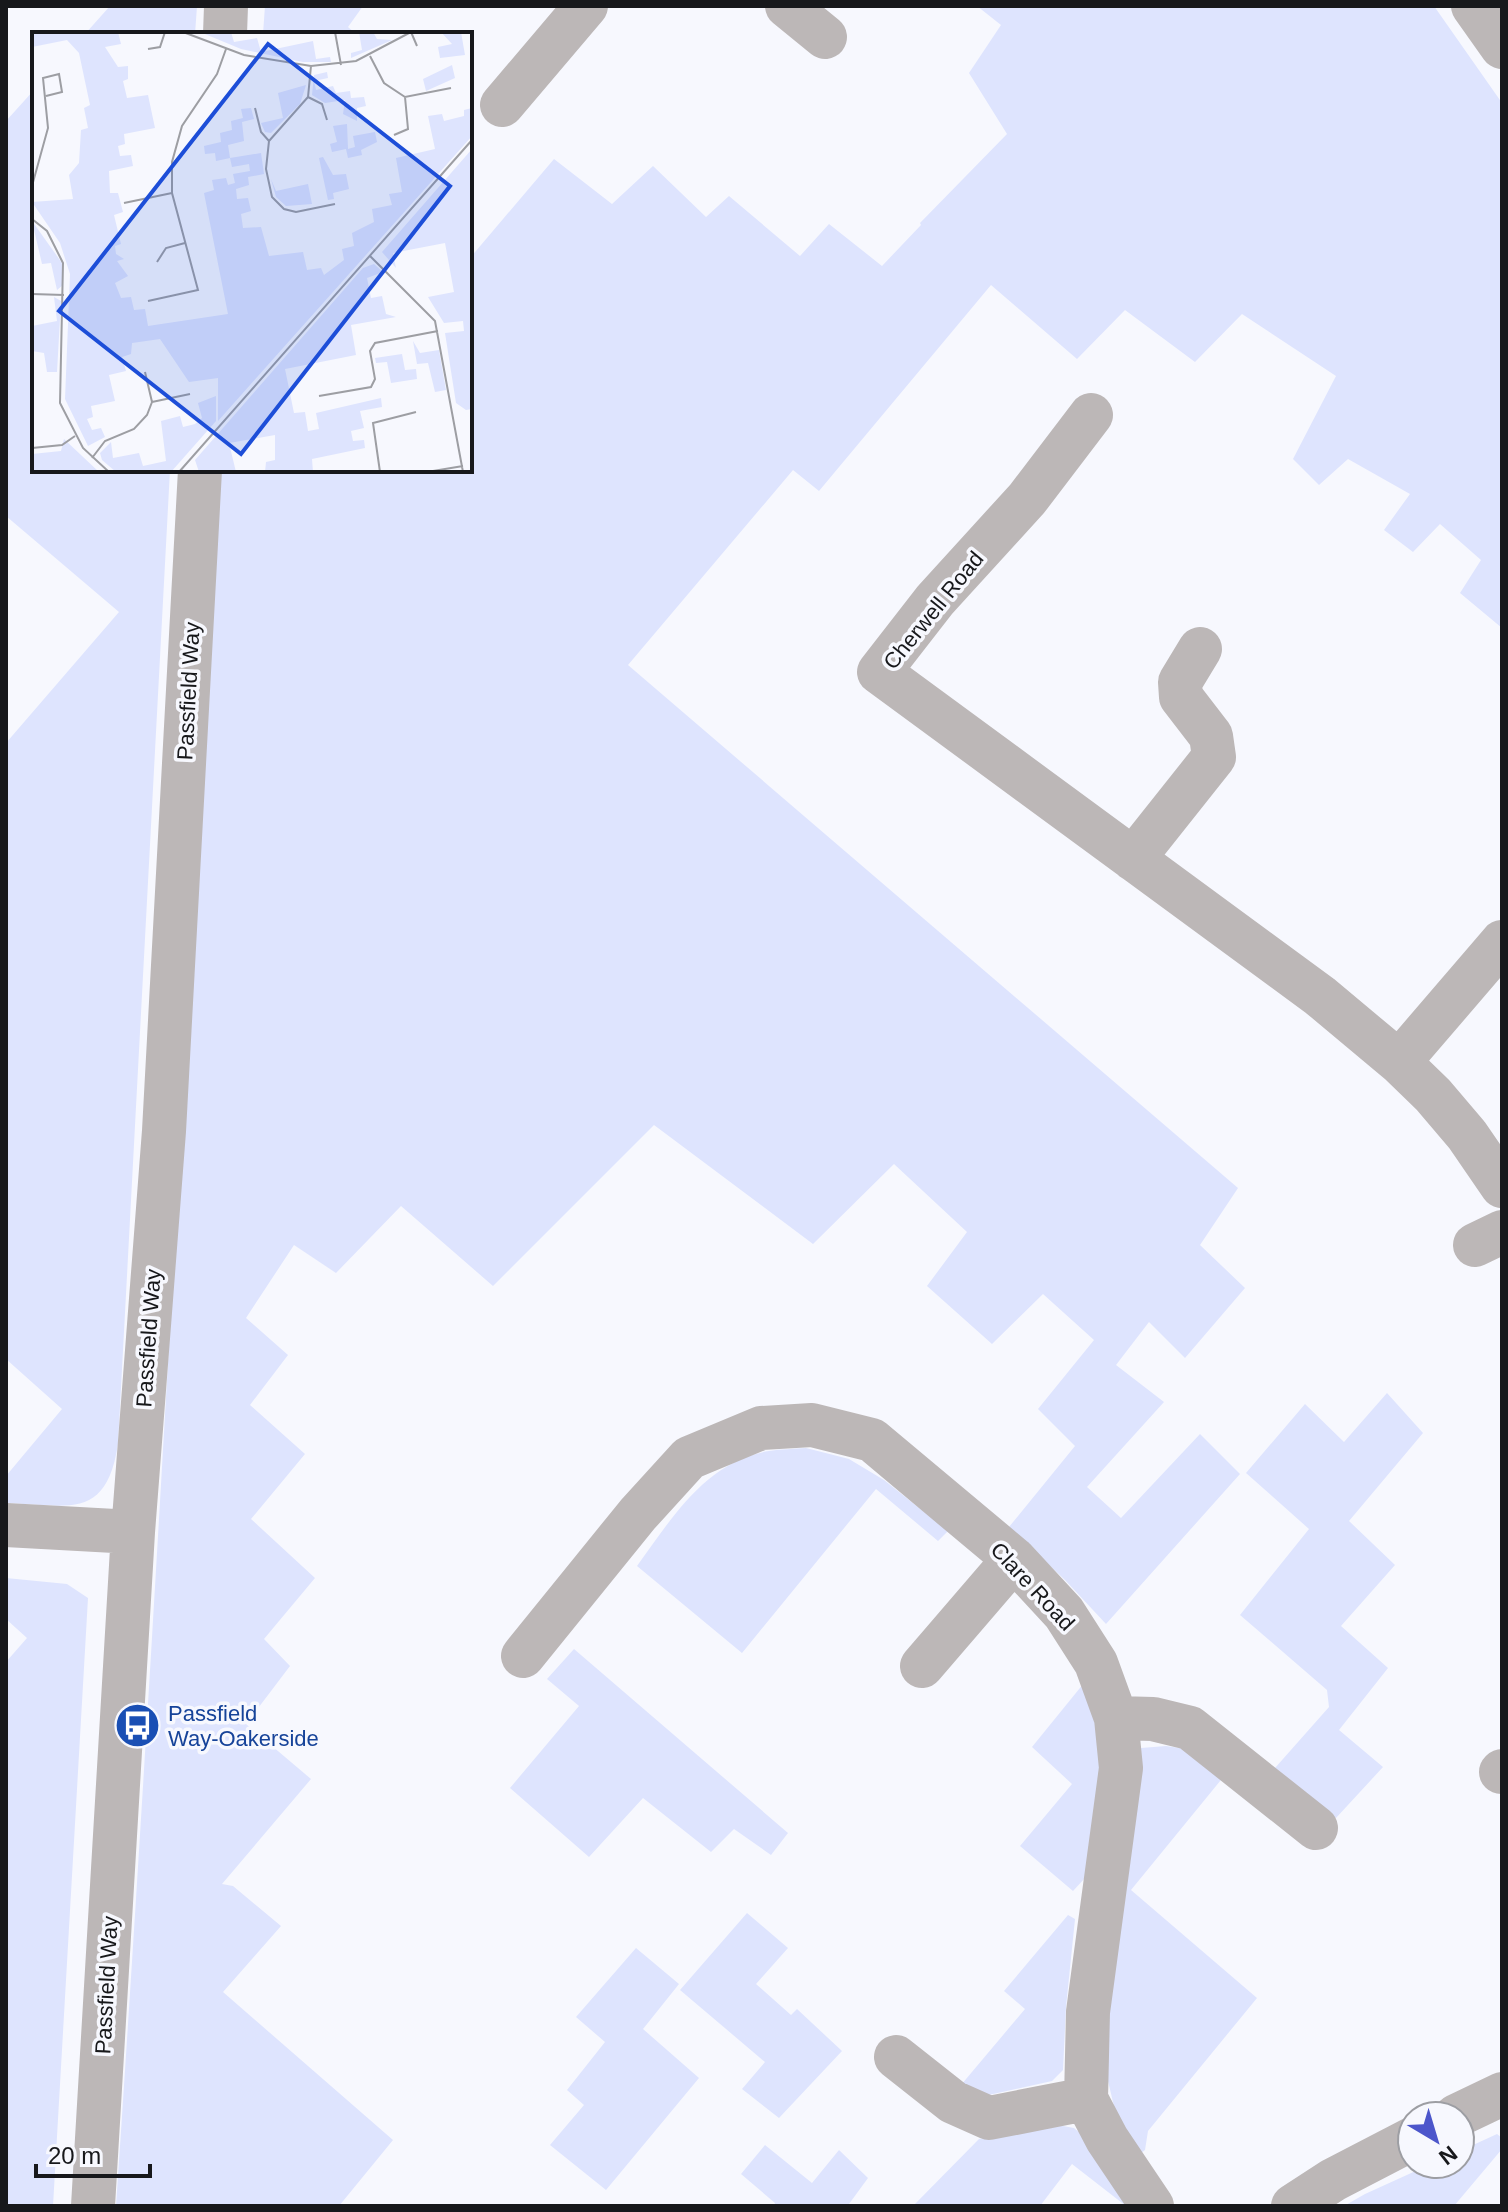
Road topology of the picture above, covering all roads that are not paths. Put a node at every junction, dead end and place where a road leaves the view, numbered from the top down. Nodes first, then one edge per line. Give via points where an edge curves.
1 (226, 6) edge
2 (586, 6) edge
3 (787, 6) edge
4 (1473, 6) edge
5 (225, 32) edge
6 (825, 37) dead end
7 (1502, 47) edge
8 (502, 105) dead end
9 (1091, 415) dead end
10 (200, 472) edge
11 (1200, 649) dead end
12 (1133, 859) junction
13 (1502, 942) edge
14 (1399, 1062) junction
15 (1502, 1186) edge
16 (6, 1525) edge
17 (133, 1532) junction
18 (1014, 1559) junction
19 (523, 1656) dead end
20 (922, 1666) dead end
21 (1116, 1718) junction
22 (1316, 1828) dead end
23 (896, 2057) dead end
24 (1502, 2094) edge
25 (1086, 2099) junction
26 (1476, 2106) edge
27 (1396, 2147) edge
28 (93, 2206) edge
29 (1152, 2206) edge
30 (1293, 2206) edge

1 - 5 street
2 - 8 street
3 - 6 street
4 - 7 street
9 - 12 street, Cherwell Road via 1027,499 935,600 879,672
10 - 17 street, Passfield Way via 164,1131
11 - 12 street via 1180,682 1181,697 1211,736 1214,757
12 - 14 street, Cherwell Road via 1320,996
13 - 14 street
14 - 15 street, Cherwell Road via 1467,1135
16 - 17 street
17 - 28 street, Passfield Way
18 - 19 street, Clare Road via 872,1440 812,1425 761,1428 689,1458 628,1504
18 - 20 street
18 - 21 street, Clare Road via 1064,1613 1096,1663
21 - 22 street via 1190,1728
21 - 25 street, Clare Road via 1121,1768 1088,2012
23 - 25 street via 953,2102 989,2118
24 - 26 street
25 - 29 street, Clare Road
27 - 30 street

